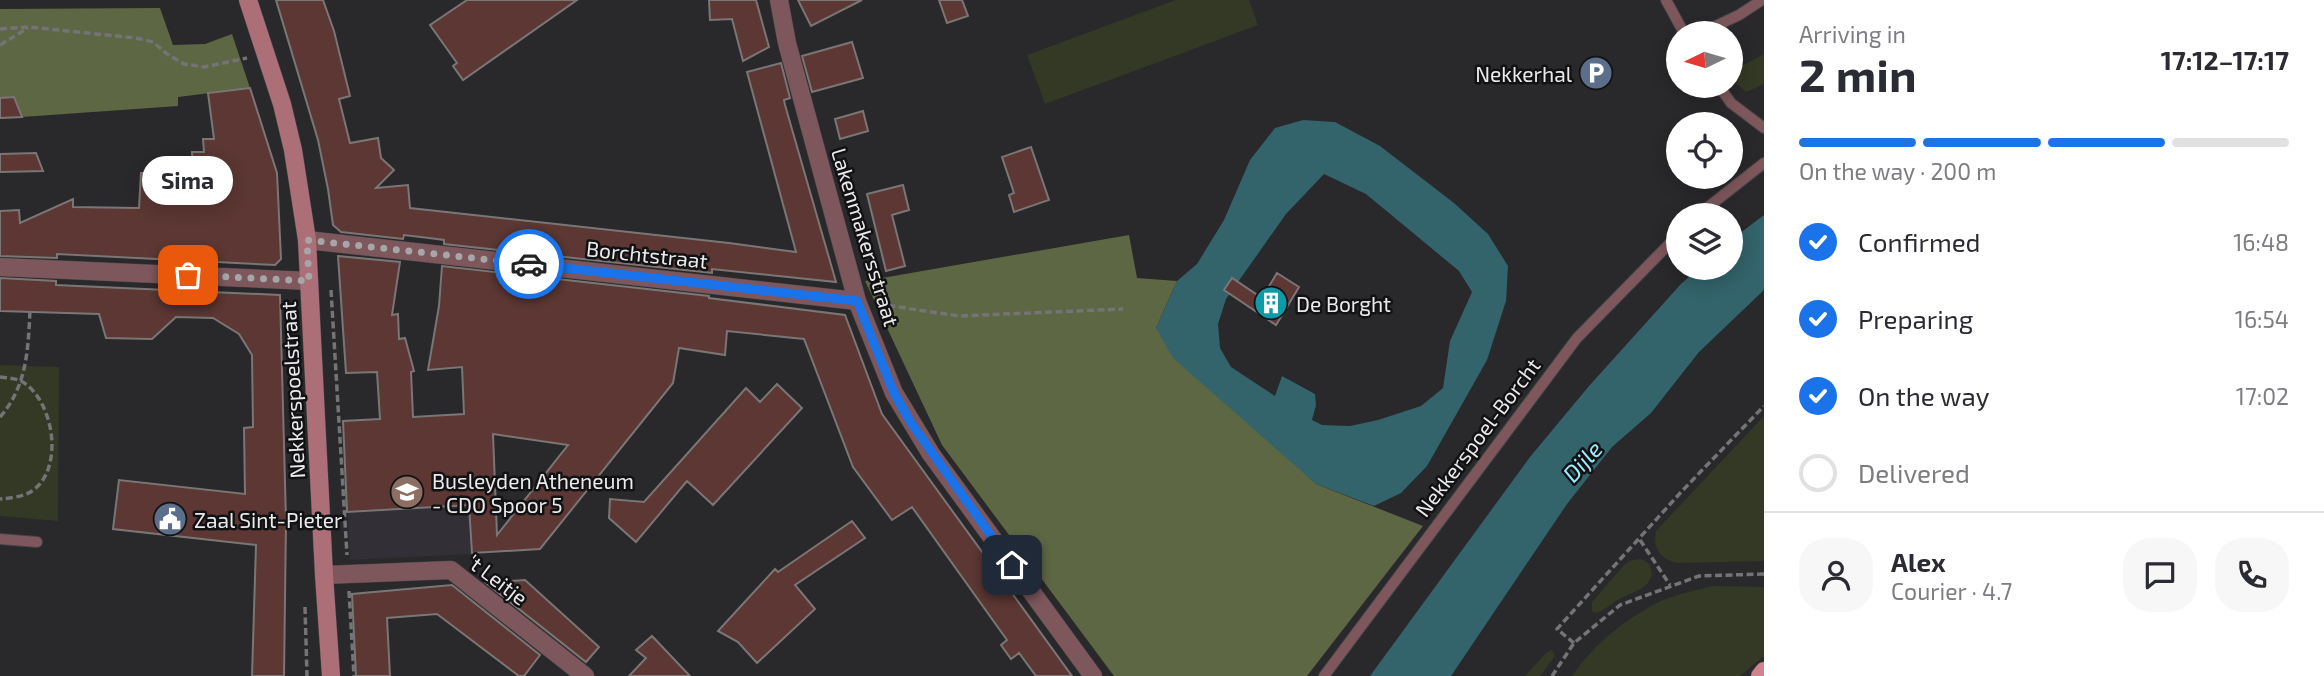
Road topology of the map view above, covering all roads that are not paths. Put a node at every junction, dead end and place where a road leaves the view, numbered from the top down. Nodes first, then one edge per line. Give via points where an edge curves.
1 (248, 0) edge
2 (779, 0) edge
3 (1666, 0) edge
4 (1762, 0) edge
5 (1677, 21) edge
6 (1726, 21) edge
7 (1727, 98) edge
8 (1764, 128) edge
9 (1764, 163) edge
10 (1713, 203) edge
11 (307, 240) junction
12 (1666, 247) edge
13 (0, 267) edge
14 (309, 281) junction
15 (857, 301) junction
16 (0, 539) edge
17 (37, 542) dead end
18 (324, 575) junction
19 (1764, 671) edge
20 (320, 676) edge
21 (331, 676) edge
22 (585, 676) edge
23 (1094, 676) edge
24 (1324, 676) edge
25 (1760, 676) edge

1 - 11 main road, Nekkerspoelstraat via 293,150
2 - 15 street, Lakenmakersstraat
3 - 5 lane
4 - 6 lane
7 - 8 lane
9 - 10 lane
11 - 14 main road, Nekkerspoelstraat
11 - 15 street, Borchtstraat
12 - 24 lane, Nekkerspoel-Borcht via 1564,354
13 - 14 street
14 - 18 main road, Nekkerspoelstraat
15 - 23 street, Lakenmakersstraat via 911,423
16 - 17 lane
18 - 20 main road, Nekkerspoelstraat
18 - 21 main road, Nekkerspoelstraat
18 - 22 street, 't Leitje via 451,570
19 - 25 main road

